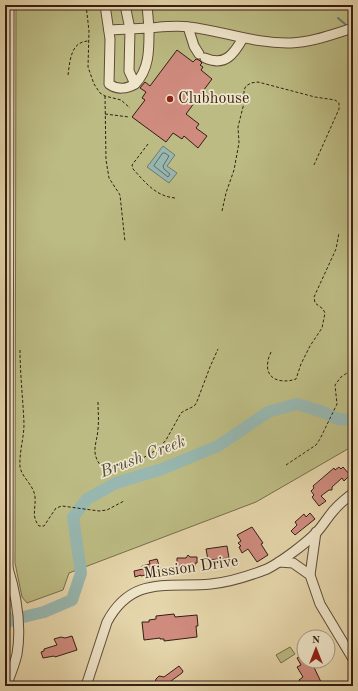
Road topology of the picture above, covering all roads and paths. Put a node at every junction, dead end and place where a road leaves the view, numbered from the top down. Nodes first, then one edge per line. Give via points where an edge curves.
1 (9, 5) edge
2 (86, 5) edge
3 (105, 5) edge
4 (125, 5) edge
5 (146, 5) edge
6 (188, 27) junction
7 (149, 28) junction
8 (353, 28) edge
9 (130, 29) junction
10 (109, 30) junction
11 (243, 38) junction
12 (90, 41) junction
13 (68, 75) dead end
14 (135, 84) junction
15 (105, 96) junction
16 (130, 108) dead end
17 (105, 114) junction
18 (129, 117) dead end
19 (148, 144) dead end
20 (314, 165) dead end
21 (176, 198) dead end
22 (222, 211) dead end
23 (339, 233) dead end
24 (125, 242) dead end
25 (20, 350) dead end
26 (218, 350) dead end
27 (271, 352) dead end
28 (353, 369) edge
29 (98, 402) dead end
30 (286, 465) dead end
31 (353, 493) edge
32 (124, 501) dead end
33 (316, 532) junction
34 (5, 560) edge
35 (279, 562) junction
36 (8, 570) junction
37 (310, 575) junction
38 (353, 659) edge
39 (6, 686) edge
40 (86, 686) edge

1 - 36 street
2 - 12 path
3 - 10 street
4 - 9 street
5 - 7 street
6 - 7 street
6 - 11 street
6 - 11 street via 194,46 202,56 211,61 219,62 228,58
7 - 9 street
7 - 14 street via 148,58 142,75
8 - 11 street via 302,42 272,42
9 - 10 street
9 - 14 street via 129,71
10 - 14 street via 109,84 122,88
12 - 13 path via 76,46
12 - 15 path via 89,71 97,89
15 - 16 path via 121,100
15 - 17 path
17 - 18 path
17 - 24 path via 106,160 109,178 120,195
19 - 21 path via 132,165 133,169 158,193 168,198
20 - 22 path via 339,109 338,103 335,100 269,84 251,83 244,90 237,154
23 - 27 path via 336,249 314,297 315,303 325,312 322,328 310,346 296,379 288,382 272,378 268,370
25 - 32 path via 24,425 20,458 21,469 35,497 35,521 39,526 44,526 56,508 62,506 99,511 107,510
26 - 29 path via 196,404 184,410 158,449 142,458 114,468 101,466 97,462 94,450 98,429
28 - 30 path via 335,385 337,404 316,445
31 - 33 street, Mission Drive via 334,509
33 - 35 street, Mission Drive
33 - 37 street
34 - 36 street
35 - 37 street via 293,563
35 - 40 street, Mission Drive via 237,579 209,584 155,586 132,594 118,606 107,622
36 - 39 street via 19,625 17,654
37 - 38 street via 320,604

